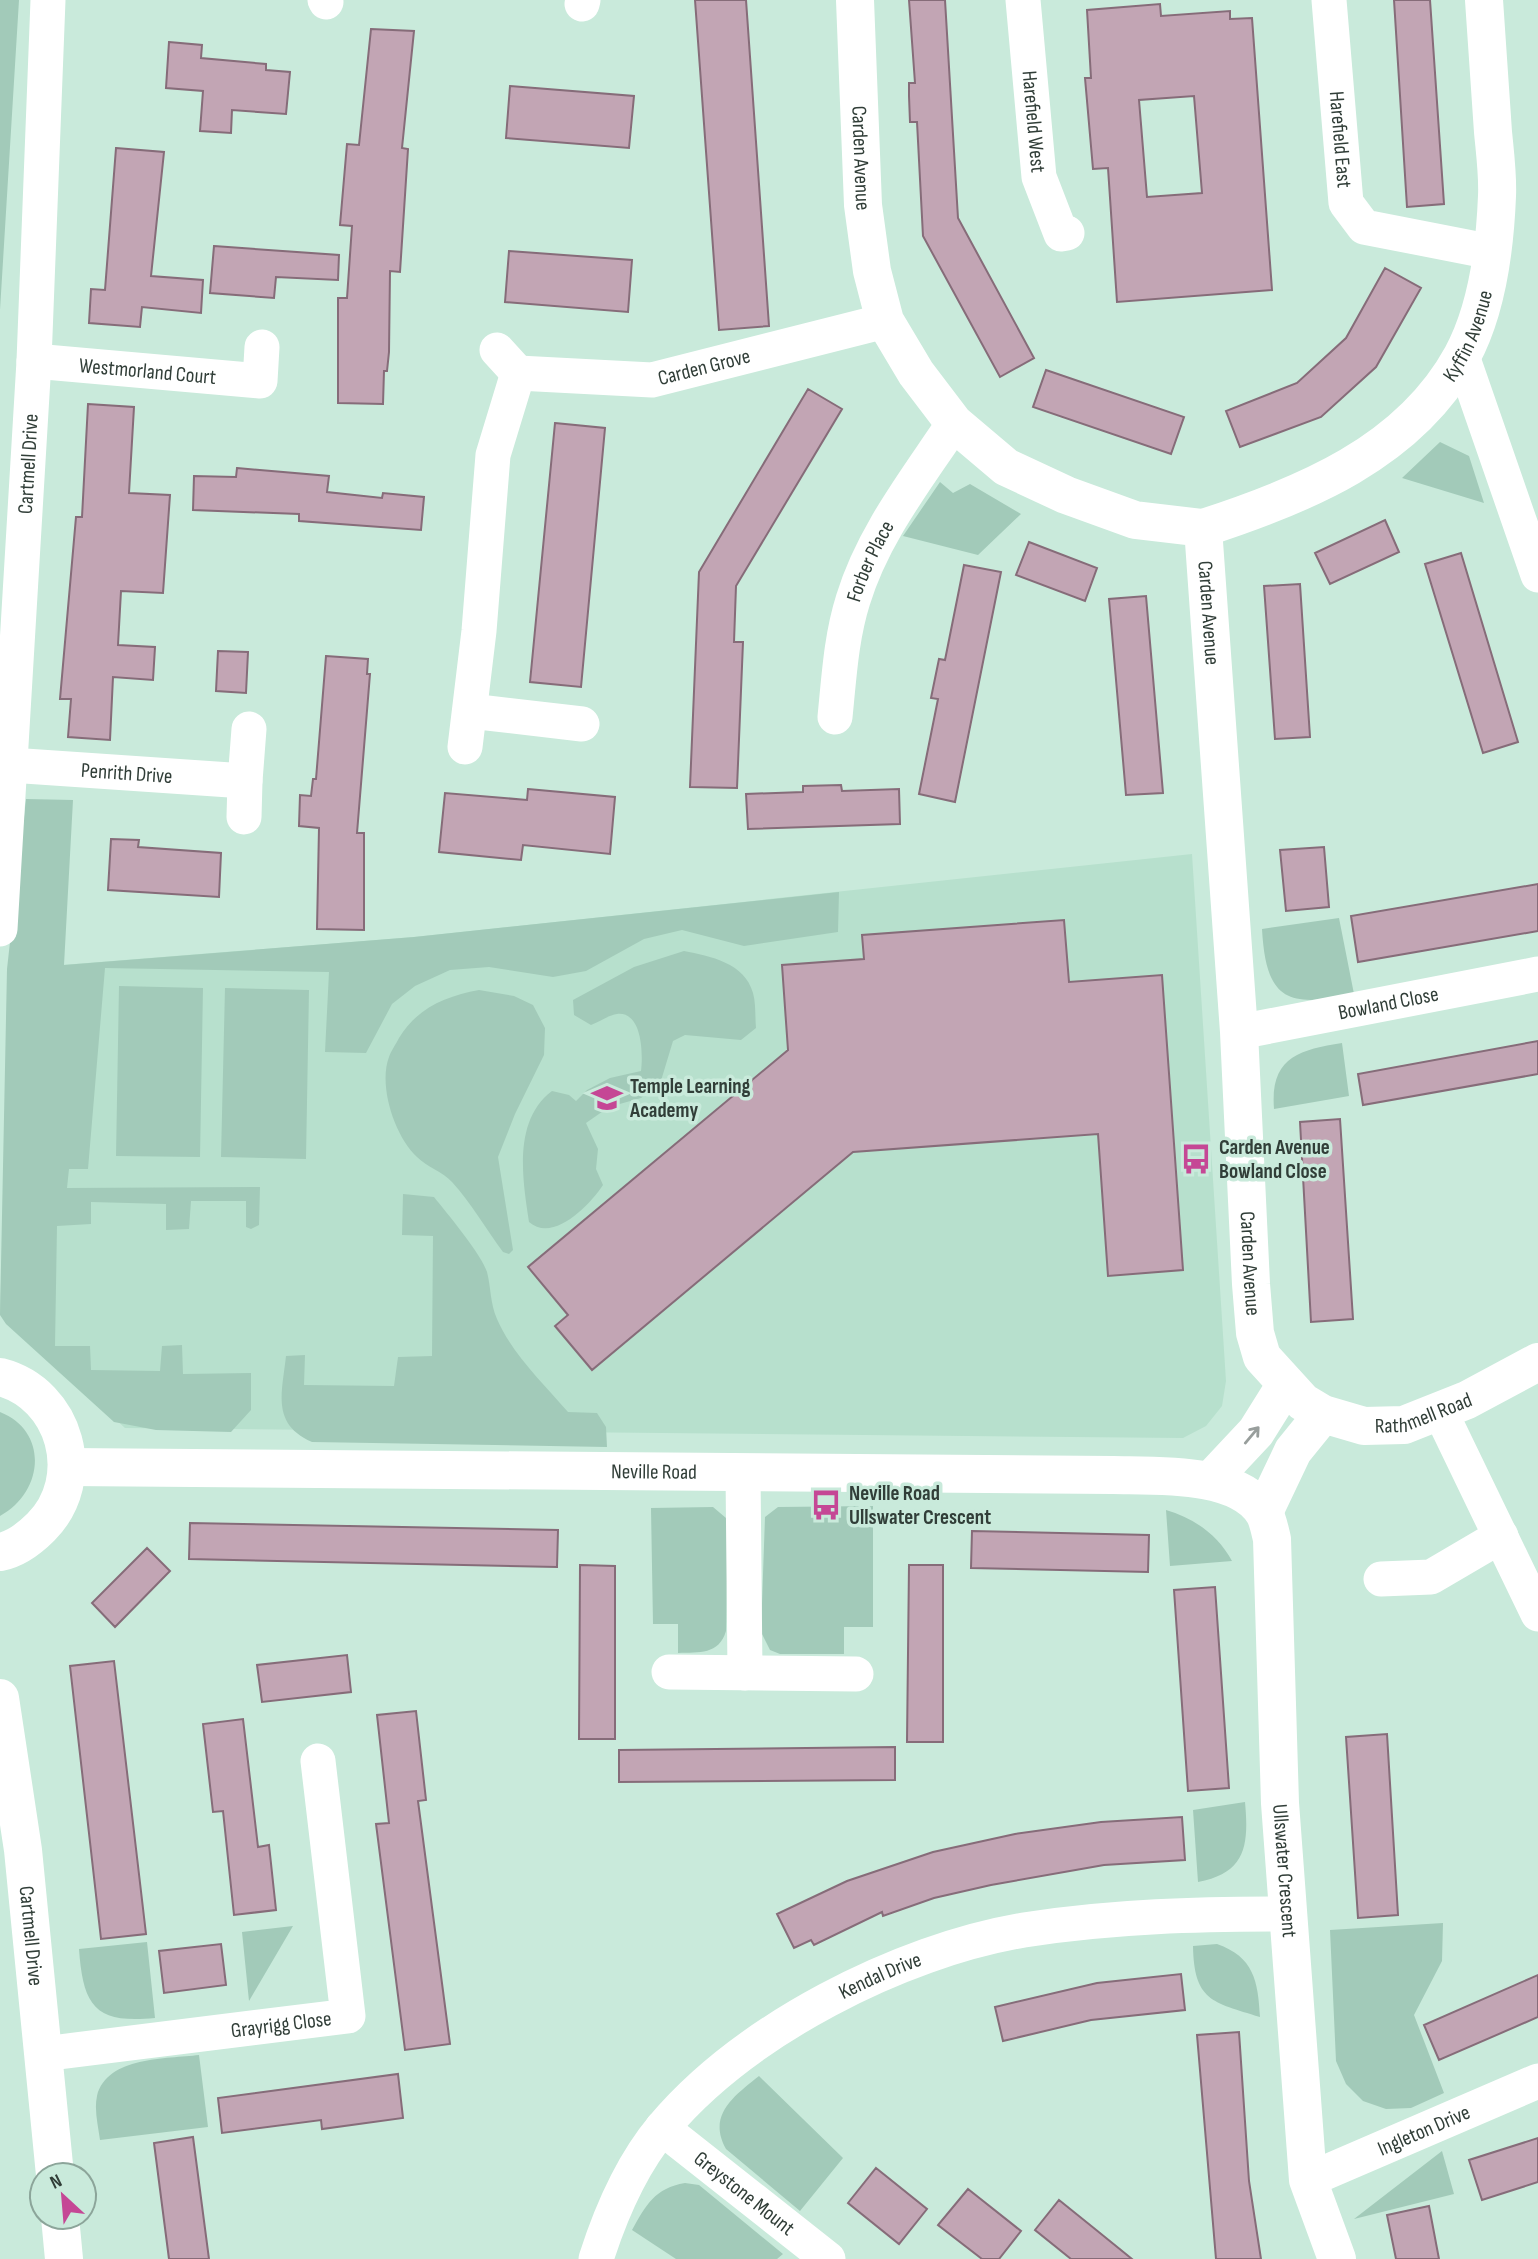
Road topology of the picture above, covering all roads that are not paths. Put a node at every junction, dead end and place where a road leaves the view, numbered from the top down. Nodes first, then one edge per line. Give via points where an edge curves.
1 (48, 0) edge
2 (855, 0) edge
3 (1023, 0) edge
4 (1329, 0) edge
5 (1484, 0) edge
6 (1067, 233) dead end
7 (1492, 251) junction
8 (885, 321) junction
9 (1462, 356) junction
10 (34, 360) junction
11 (260, 379) dead end
12 (954, 423) junction
13 (1203, 528) junction
14 (1538, 575) edge
15 (470, 711) junction
16 (835, 717) dead end
17 (582, 724) dead end
18 (249, 729) dead end
19 (465, 747) dead end
20 (10, 765) junction
21 (245, 780) junction
22 (244, 817) dead end
23 (0, 929) edge
24 (1538, 974) edge
25 (1239, 1032) junction
26 (1538, 1362) edge
27 (0, 1377) edge
28 (1304, 1400) junction
29 (1440, 1411) junction
30 (68, 1467) junction
31 (743, 1472) junction
32 (1238, 1495) junction
33 (1501, 1536) junction
34 (0, 1552) edge
35 (1381, 1579) dead end
36 (1538, 1614) edge
37 (669, 1672) dead end
38 (745, 1673) junction
39 (856, 1674) dead end
40 (0, 1698) edge
41 (318, 1761) dead end
42 (1289, 1914) junction
43 (43, 2054) junction
44 (1538, 2081) edge
45 (662, 2129) junction
46 (54, 2161) edge
47 (1308, 2180) junction
48 (61, 2231) edge
49 (64, 2259) edge
50 (596, 2259) edge
51 (828, 2259) edge
52 (1337, 2259) edge

1 - 10 street, Cartmell Drive
2 - 8 street, Carden Avenue via 863,205
3 - 6 street, Harefield West via 1039,177 1061,234
4 - 7 street, Harefield East via 1346,202 1364,227
5 - 7 street, Kyffin Avenue via 1497,194
7 - 9 street, Kyffin Avenue
8 - 12 street, Carden Avenue
8 - 15 street, Carden Grove via 652,380 508,361 493,455
9 - 13 street, Kyffin Avenue via 1427,403 1389,442 1329,479 1262,509
9 - 14 street
10 - 11 street, Westmorland Court
10 - 20 street, Cartmell Drive
12 - 13 street, Carden Avenue via 1006,467 1066,495 1135,520
12 - 16 street, Forber Place via 884,529 861,577 846,627
13 - 25 street, Carden Avenue
15 - 17 street
15 - 19 street, Carden Grove
18 - 21 street
20 - 21 street, Penrith Drive
20 - 23 street, Cartmell Drive
21 - 22 street
24 - 25 street, Bowland Close
25 - 28 street, Carden Avenue via 1255,1333 1262,1357
26 - 29 street, Rathmell Road
27 - 30 street via 31,1391 52,1414 65,1443
28 - 29 street, Rathmell Road via 1364,1426 1404,1425
28 - 32 street via 1293,1451
32 -> 28 street via 1256,1432
29 - 33 street
30 - 31 street, Neville Road
30 - 34 street via 63,1494 50,1518 30,1538
31 - 32 street, Neville Road via 1126,1475
31 - 38 street
32 - 42 street, Ullswater Crescent via 1272,1539 1280,1803
33 - 35 street via 1431,1577
33 - 36 street
37 - 38 street
38 - 39 street
40 - 43 street, Cartmell Drive via 23,1850
41 - 43 street, Grayrigg Close via 348,2016
42 - 45 street, Kendal Drive via 1134,1916 1022,1931 924,1957 834,1996 762,2041 705,2083
42 - 47 street, Ullswater Crescent
43 - 46 street, Cartmell Drive
44 - 47 street, Ingleton Drive
45 - 50 street, Kendal Drive via 632,2172 607,2223
45 - 51 street, Greystone Mount
47 - 52 street, Ullswater Crescent
48 - 49 street

